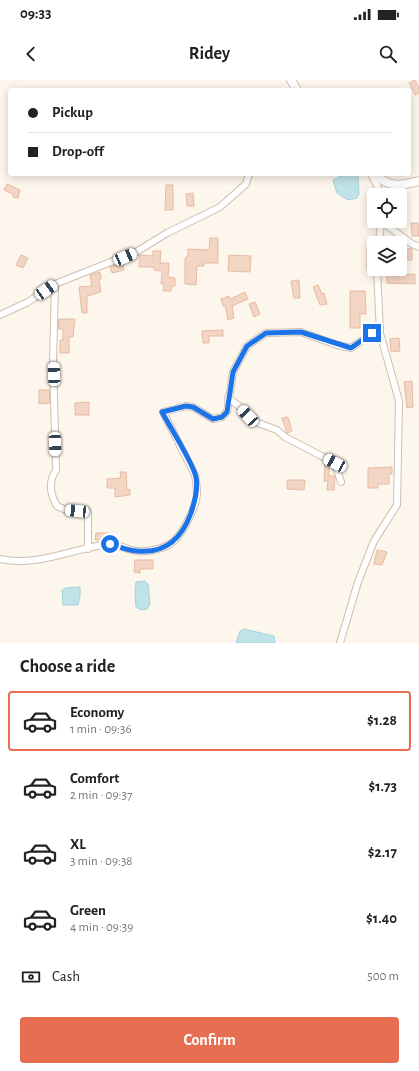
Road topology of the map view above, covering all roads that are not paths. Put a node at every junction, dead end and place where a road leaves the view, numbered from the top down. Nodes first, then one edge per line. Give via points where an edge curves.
1 (248, 176) edge
2 (373, 176) edge
3 (375, 176) edge
4 (419, 181) edge
5 (378, 188) edge
6 (390, 228) edge
7 (419, 247) edge
8 (378, 276) edge
9 (55, 284) junction
10 (0, 315) edge
11 (380, 328) junction
12 (228, 398) junction
13 (341, 482) dead end
14 (88, 549) junction
15 (0, 558) edge
16 (340, 643) edge

1 - 9 street via 246,184 220,207 167,233 136,252
2 - 5 street
3 - 4 main road via 386,184
6 - 7 street
8 - 11 street
9 - 10 street via 28,302
9 - 14 street via 53,362 56,470 51,479 50,489 58,506 66,510 88,512
11 - 12 street via 351,348 301,332 266,333 247,346 233,372
11 - 16 street via 399,401 397,504 374,541 358,582
12 - 13 street via 253,421 277,430 285,437 335,463
12 - 14 street via 227,412 218,418 213,419 193,407 186,406 162,412 195,475 197,485 197,495 179,538 170,545 150,551 136,551 110,544
14 - 15 street via 42,559 19,561

